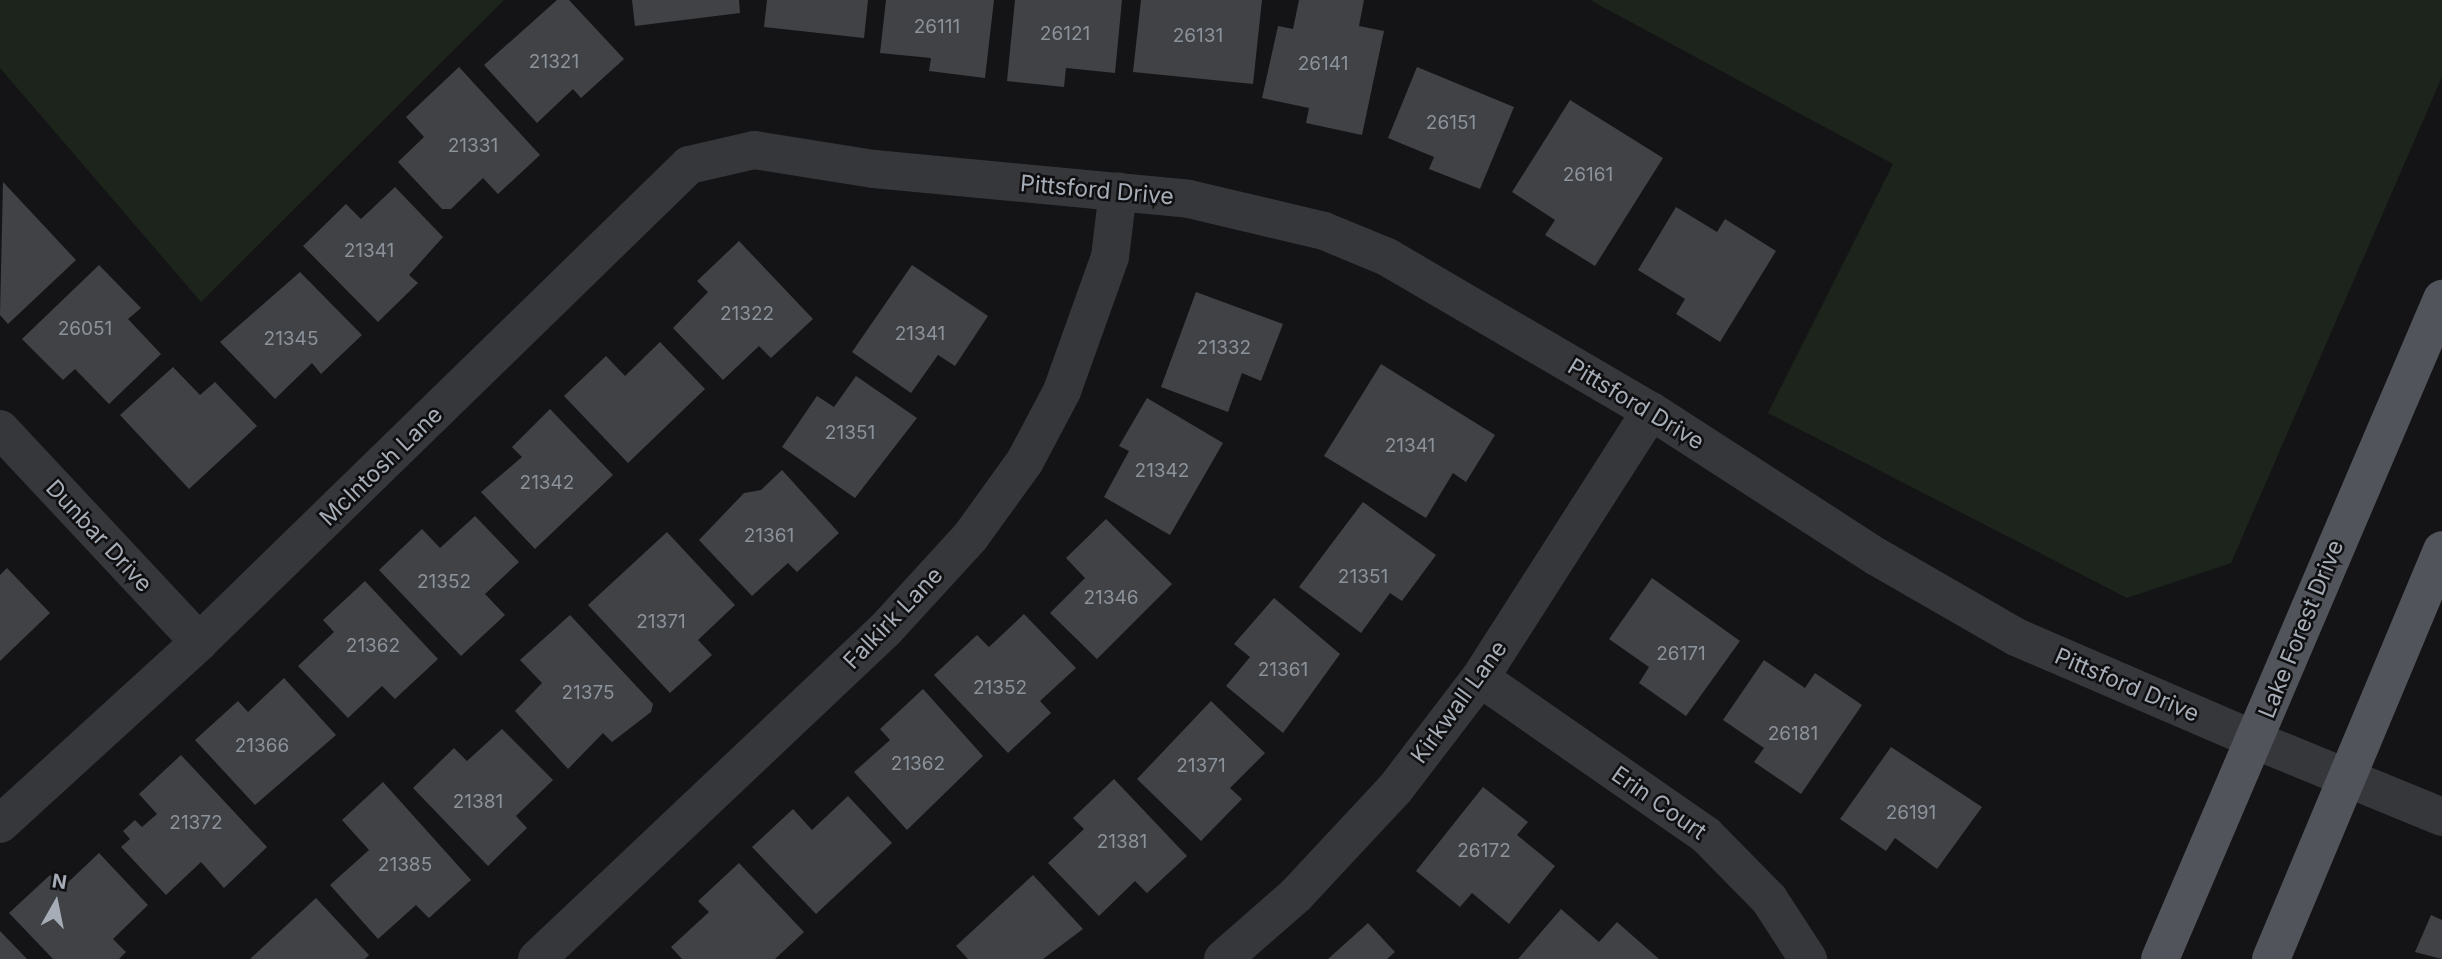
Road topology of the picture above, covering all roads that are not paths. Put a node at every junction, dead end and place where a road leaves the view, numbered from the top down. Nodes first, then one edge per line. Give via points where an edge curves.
1 (779, 154) joint
2 (1118, 191) junction
3 (2442, 299) edge
4 (1651, 411) junction
5 (0, 429) edge
6 (2442, 551) edge
7 (199, 642) junction
8 (1480, 678) junction
9 (2257, 741) junction
10 (2351, 778) junction
11 (2442, 817) edge
12 (0, 824) edge
13 (537, 959) edge
14 (1223, 959) edge
15 (1808, 959) edge
16 (2160, 959) edge
17 (2271, 959) edge

1 - 2 street, Pittsford Drive
1 - 7 street, McIntosh Lane via 729,151 689,165
2 - 4 street, Pittsford Drive via 1259,213 1375,252
2 - 13 street, Falkirk Lane via 1110,257 1062,391 1025,461 971,536 886,630
3 - 9 main road, Lake Forest Drive
4 - 8 street, Kirkwall Lane
4 - 9 street, Pittsford Drive via 1877,557 2016,637
5 - 7 street, Dunbar Drive
6 - 10 main road
7 - 12 street, McIntosh Lane
8 - 14 street, Kirkwall Lane via 1395,789 1296,895
8 - 15 street, Erin Court via 1706,835 1769,899
9 - 10 street, Pittsford Drive
9 - 16 main road, Lake Forest Drive
10 - 11 street, Pittsford Drive
10 - 17 main road

